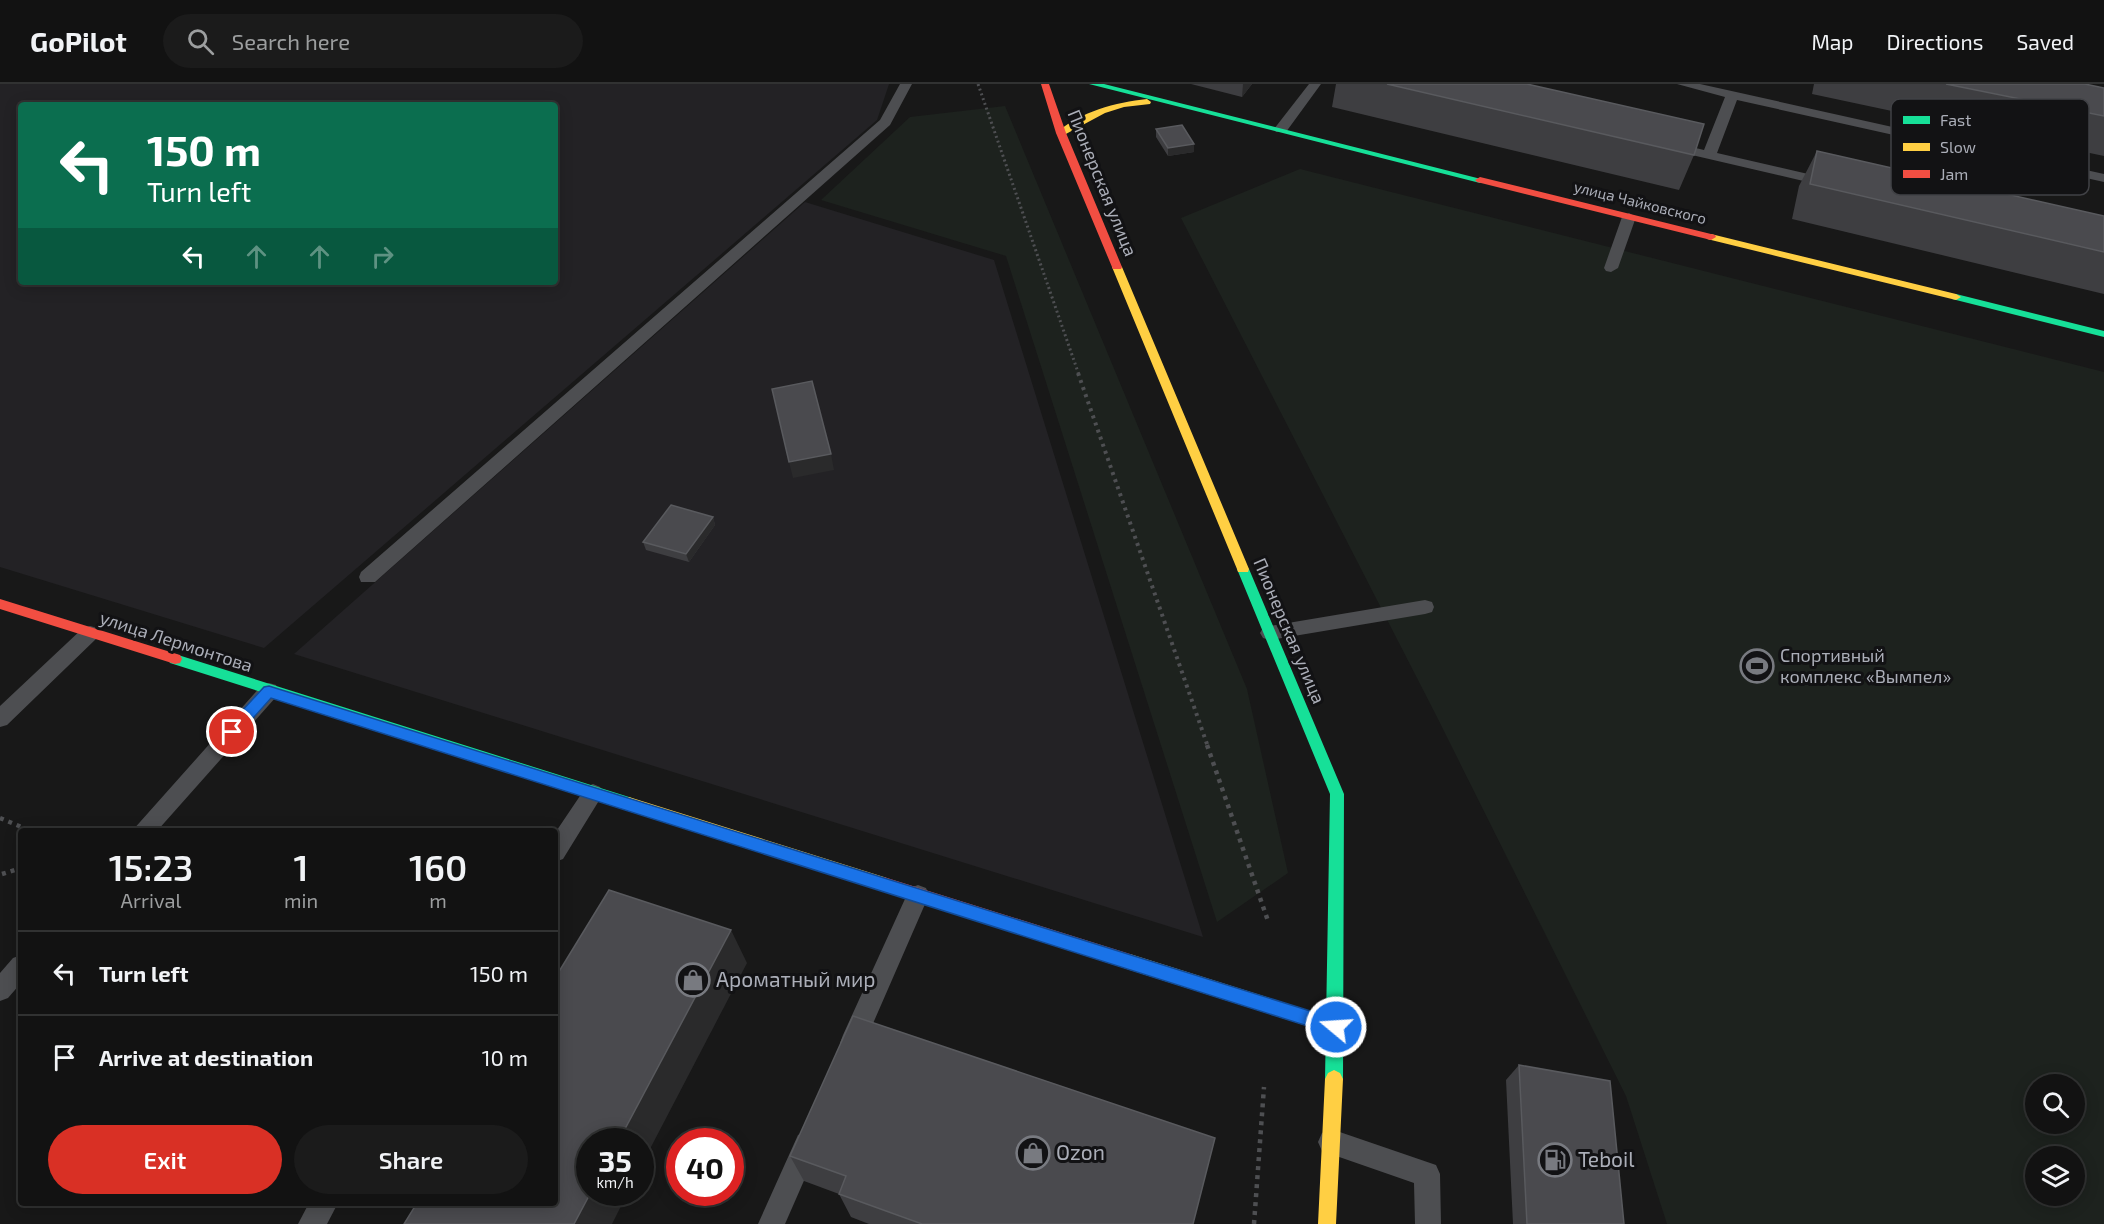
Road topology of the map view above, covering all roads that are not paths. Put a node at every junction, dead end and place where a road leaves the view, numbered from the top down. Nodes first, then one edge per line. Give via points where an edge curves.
1 (906, 84) edge
2 (1045, 84) edge
3 (1093, 84) edge
4 (1315, 84) edge
5 (1683, 84) edge
6 (1732, 95) junction
7 (1169, 102) junction
8 (1281, 129) junction
9 (1891, 130) edge
10 (1061, 133) junction
11 (1662, 144) edge
12 (1709, 155) junction
13 (2089, 175) edge
14 (2104, 178) edge
15 (1848, 188) edge
16 (1629, 217) junction
17 (1611, 268) dead end
18 (2104, 334) edge
19 (368, 577) dead end
20 (0, 604) edge
21 (1425, 607) dead end
22 (90, 633) junction
23 (1270, 633) junction
24 (269, 691) junction
25 (0, 719) edge
26 (593, 793) junction
27 (146, 828) edge
28 (558, 847) edge
29 (918, 895) junction
30 (18, 969) edge
31 (0, 990) edge
32 (1336, 1027) junction
33 (845, 1059) edge
34 (816, 1123) edge
35 (1331, 1142) junction
36 (322, 1206) edge
37 (311, 1224) edge
38 (771, 1224) edge
39 (1327, 1224) edge
40 (1428, 1224) edge

1 - 19 lane via 885,122
2 - 10 street, Пионерская улица
3 - 7 street, улица Чайковского
4 - 8 lane
5 - 6 lane
6 - 9 lane
6 - 12 lane
7 - 8 street, улица Чайковского
7 - 10 street, улица Чайковского via 1111,107
8 - 16 street, улица Чайковского
10 - 23 street, Пионерская улица
11 - 12 lane
12 - 15 lane
13 - 14 lane
16 - 17 lane
16 - 18 street, улица Чайковского
20 - 22 street, улица Лермонтова
21 - 23 lane
22 - 24 street, улица Лермонтова
22 - 25 lane
23 - 32 street, Пионерская улица via 1337,794
24 - 26 street, улица Лермонтова
24 - 27 lane
26 - 28 lane
26 - 29 street, улица Лермонтова
29 - 32 street, улица Лермонтова
29 - 33 lane
30 - 31 lane
32 - 35 street, Пионерская улица
34 - 38 lane
35 - 39 street, Пионерская улица
35 - 40 lane via 1427,1174
36 - 37 lane

